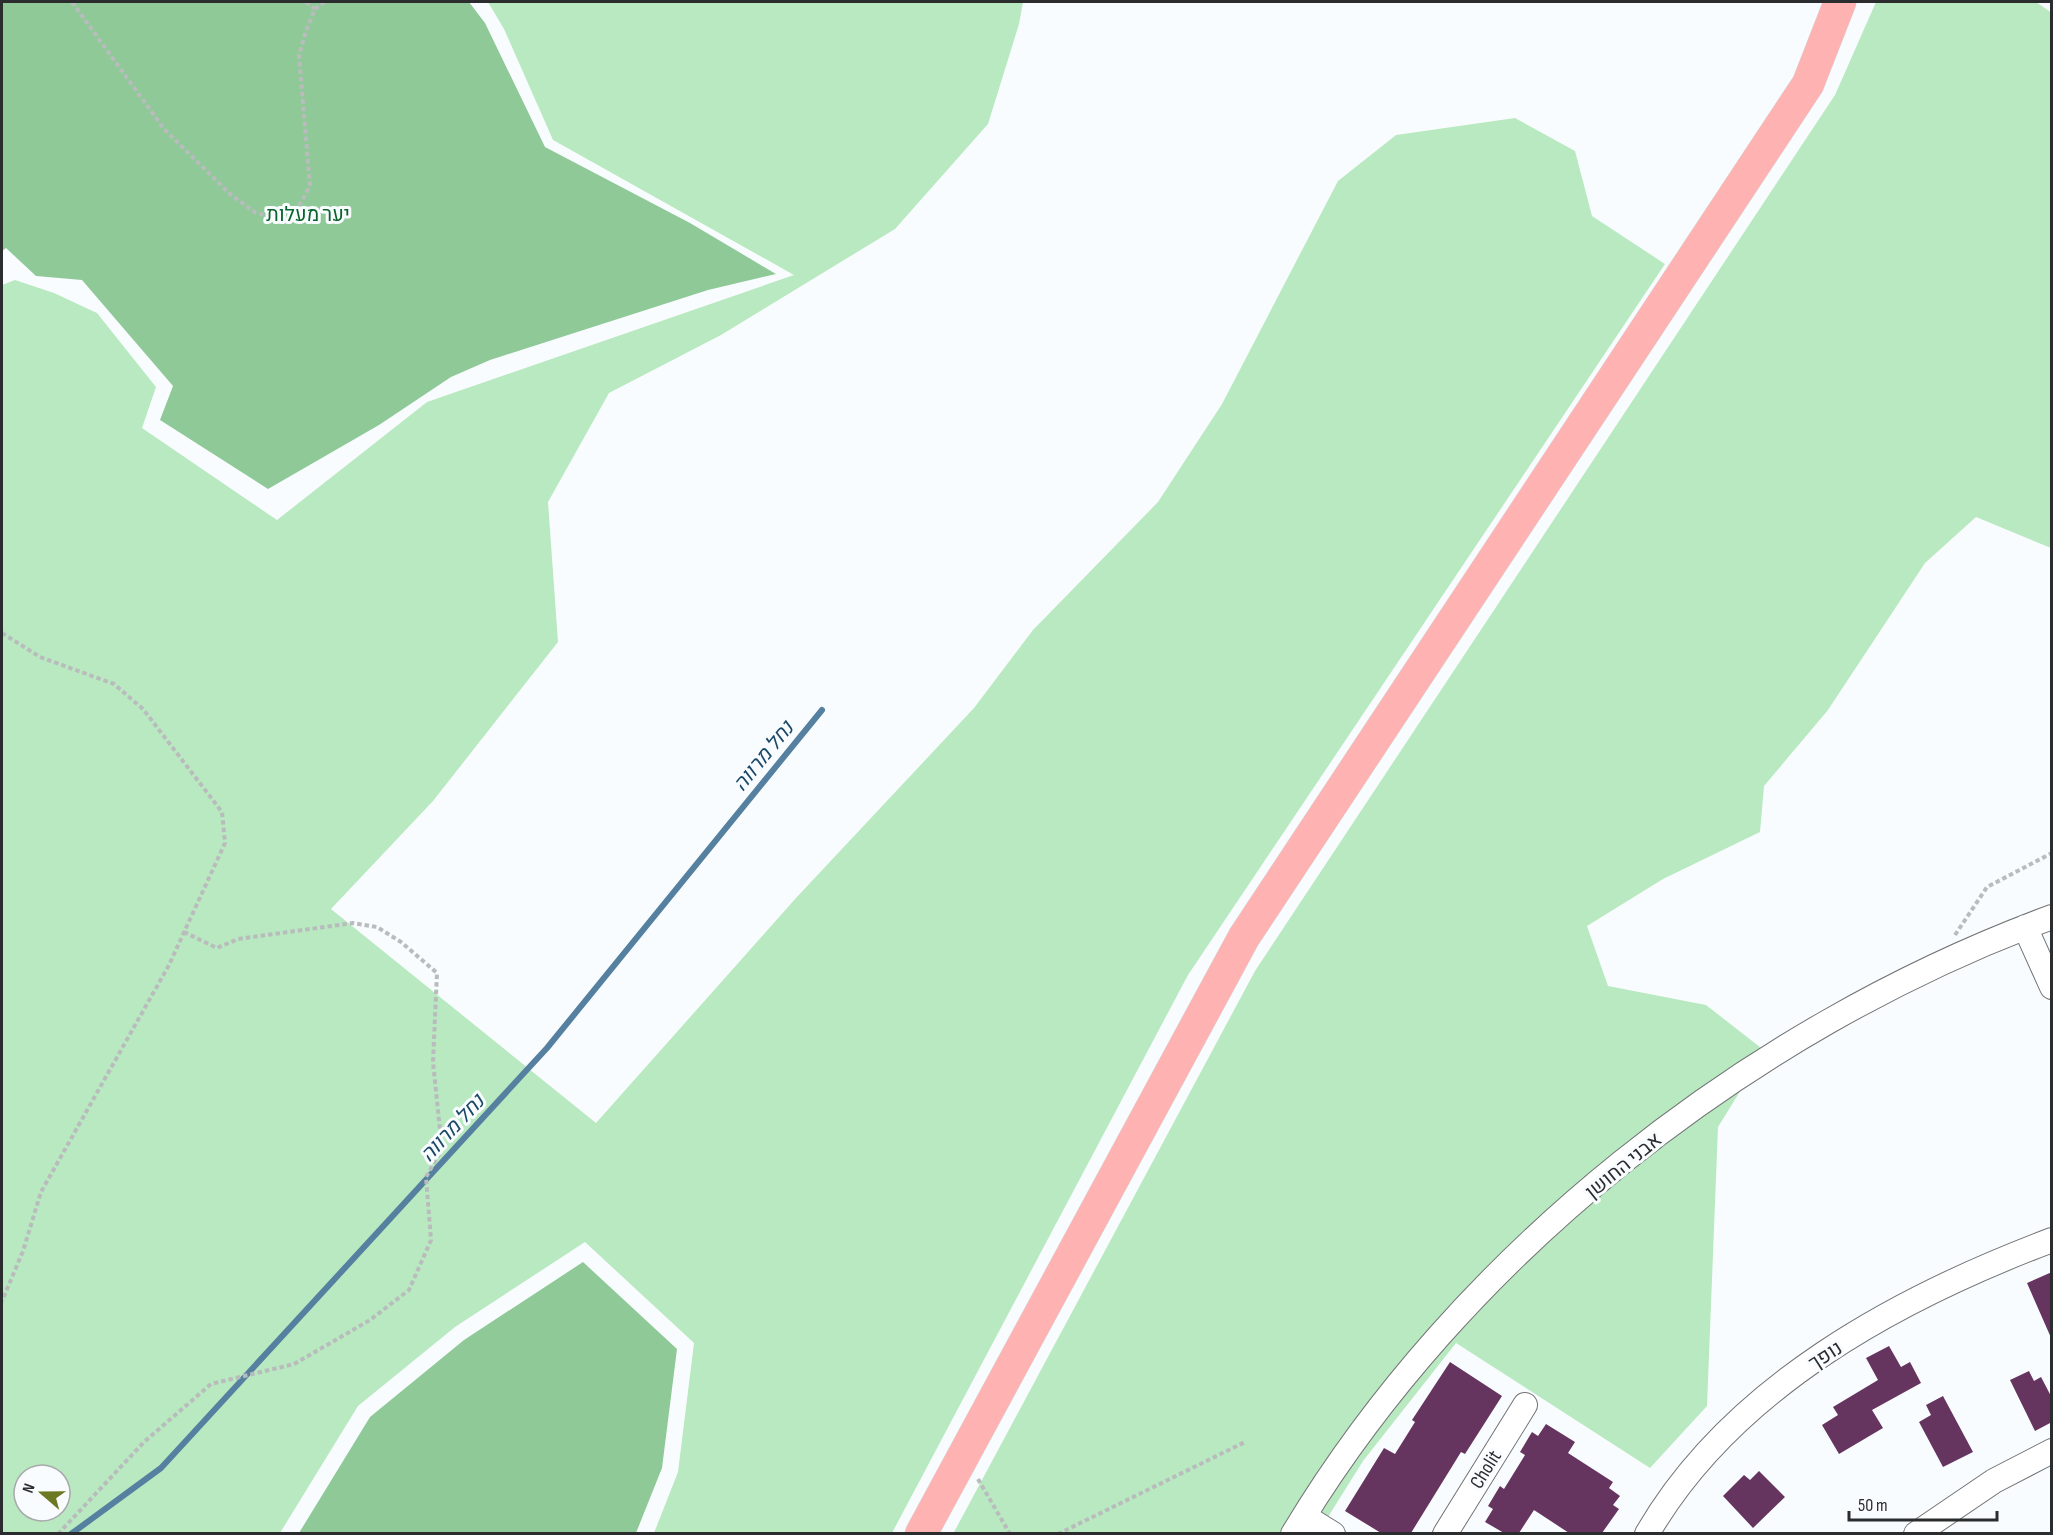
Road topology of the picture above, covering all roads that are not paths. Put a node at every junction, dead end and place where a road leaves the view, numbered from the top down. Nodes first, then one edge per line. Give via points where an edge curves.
1 (1840, 2) edge
2 (2052, 917) edge
3 (2025, 927) junction
4 (2052, 987) edge
5 (2052, 1240) edge
6 (1525, 1405) dead end
7 (2052, 1451) edge
8 (1299, 1525) edge
9 (921, 1533) edge
10 (1333, 1533) edge
11 (1445, 1533) edge
12 (1647, 1533) edge
13 (1916, 1533) edge

1 - 9 main road via 1808,84 1244,937
2 - 3 street, אבני החושן
3 - 4 street
3 - 8 street, אבני החושן via 1864,1002 1790,1045 1719,1091 1588,1192 1527,1246 1438,1335 1361,1431
5 - 12 street, נופך via 1916,1301 1796,1374 1715,1443 1681,1483
6 - 11 street, Cholit
7 - 13 street via 1994,1480
8 - 10 street

